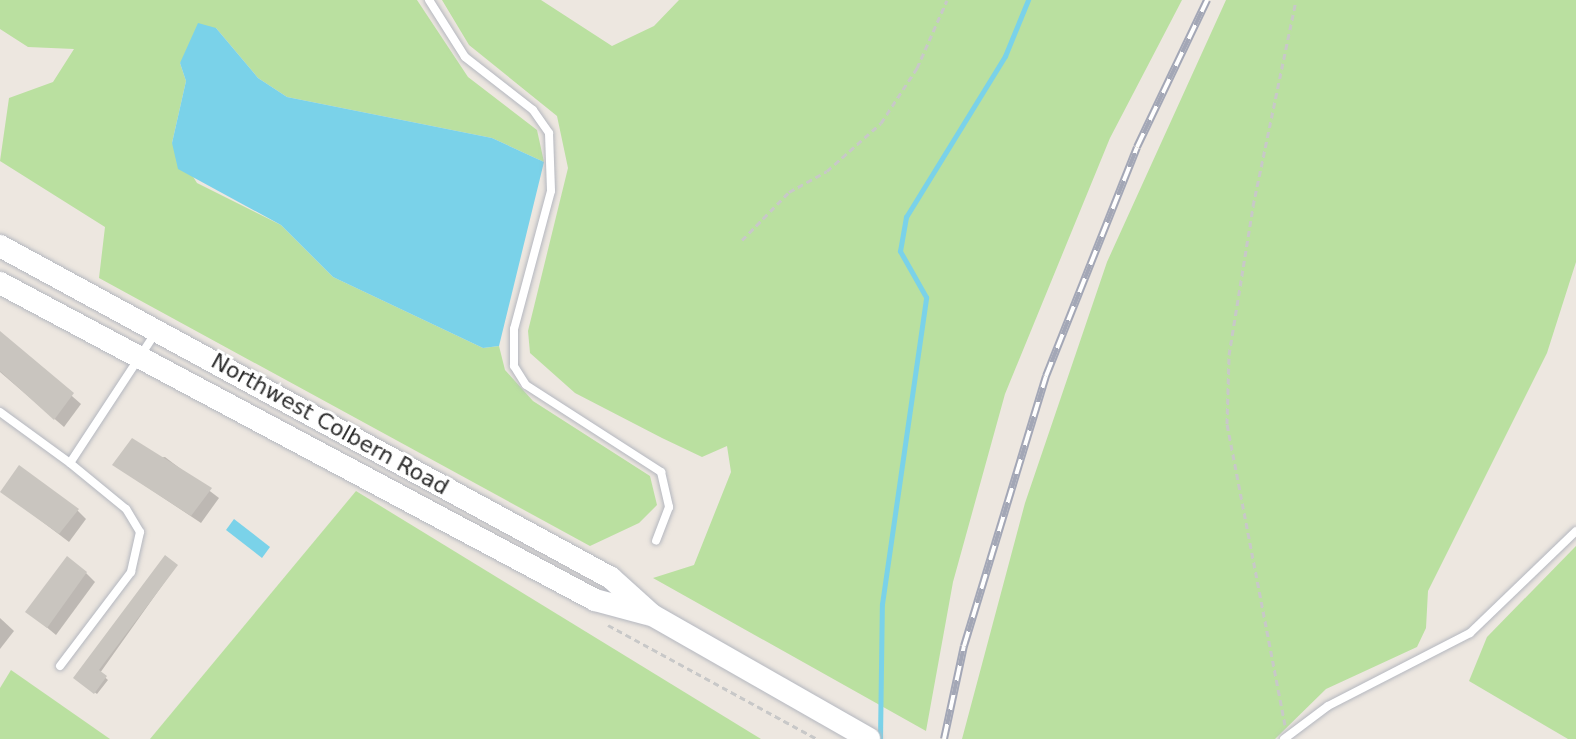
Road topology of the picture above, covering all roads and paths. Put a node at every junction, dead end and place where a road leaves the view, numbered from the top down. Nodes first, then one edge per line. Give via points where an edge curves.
1 (429, 0) edge
2 (947, 0) edge
3 (1296, 0) edge
4 (742, 240) dead end
5 (0, 246) edge
6 (0, 283) edge
7 (157, 329) junction
8 (142, 357) junction
9 (0, 412) edge
10 (70, 463) junction
11 (1576, 531) edge
12 (656, 541) dead end
13 (652, 615) junction
14 (60, 666) dead end
15 (775, 716) dead end
16 (1285, 736) edge
17 (817, 739) edge
18 (869, 739) edge

1 - 12 lane via 465,57 533,110 549,133 551,191 514,329 514,366 526,385 661,472 669,507
2 - 4 path via 881,123 827,171 789,192
3 - 16 path via 1250,222 1229,355 1227,424
5 - 7 main road, Northwest Colbern Road
6 - 8 main road, Northwest Colbern Road
7 - 8 lane
7 - 13 main road, Northwest Colbern Road via 611,578
8 - 10 lane
8 - 13 main road, Northwest Colbern Road via 595,600
9 - 10 lane
10 - 14 lane via 126,509 140,532 131,572
11 - 16 lane via 1470,633
13 - 18 main road, Northwest Colbern Road
15 - 17 path

